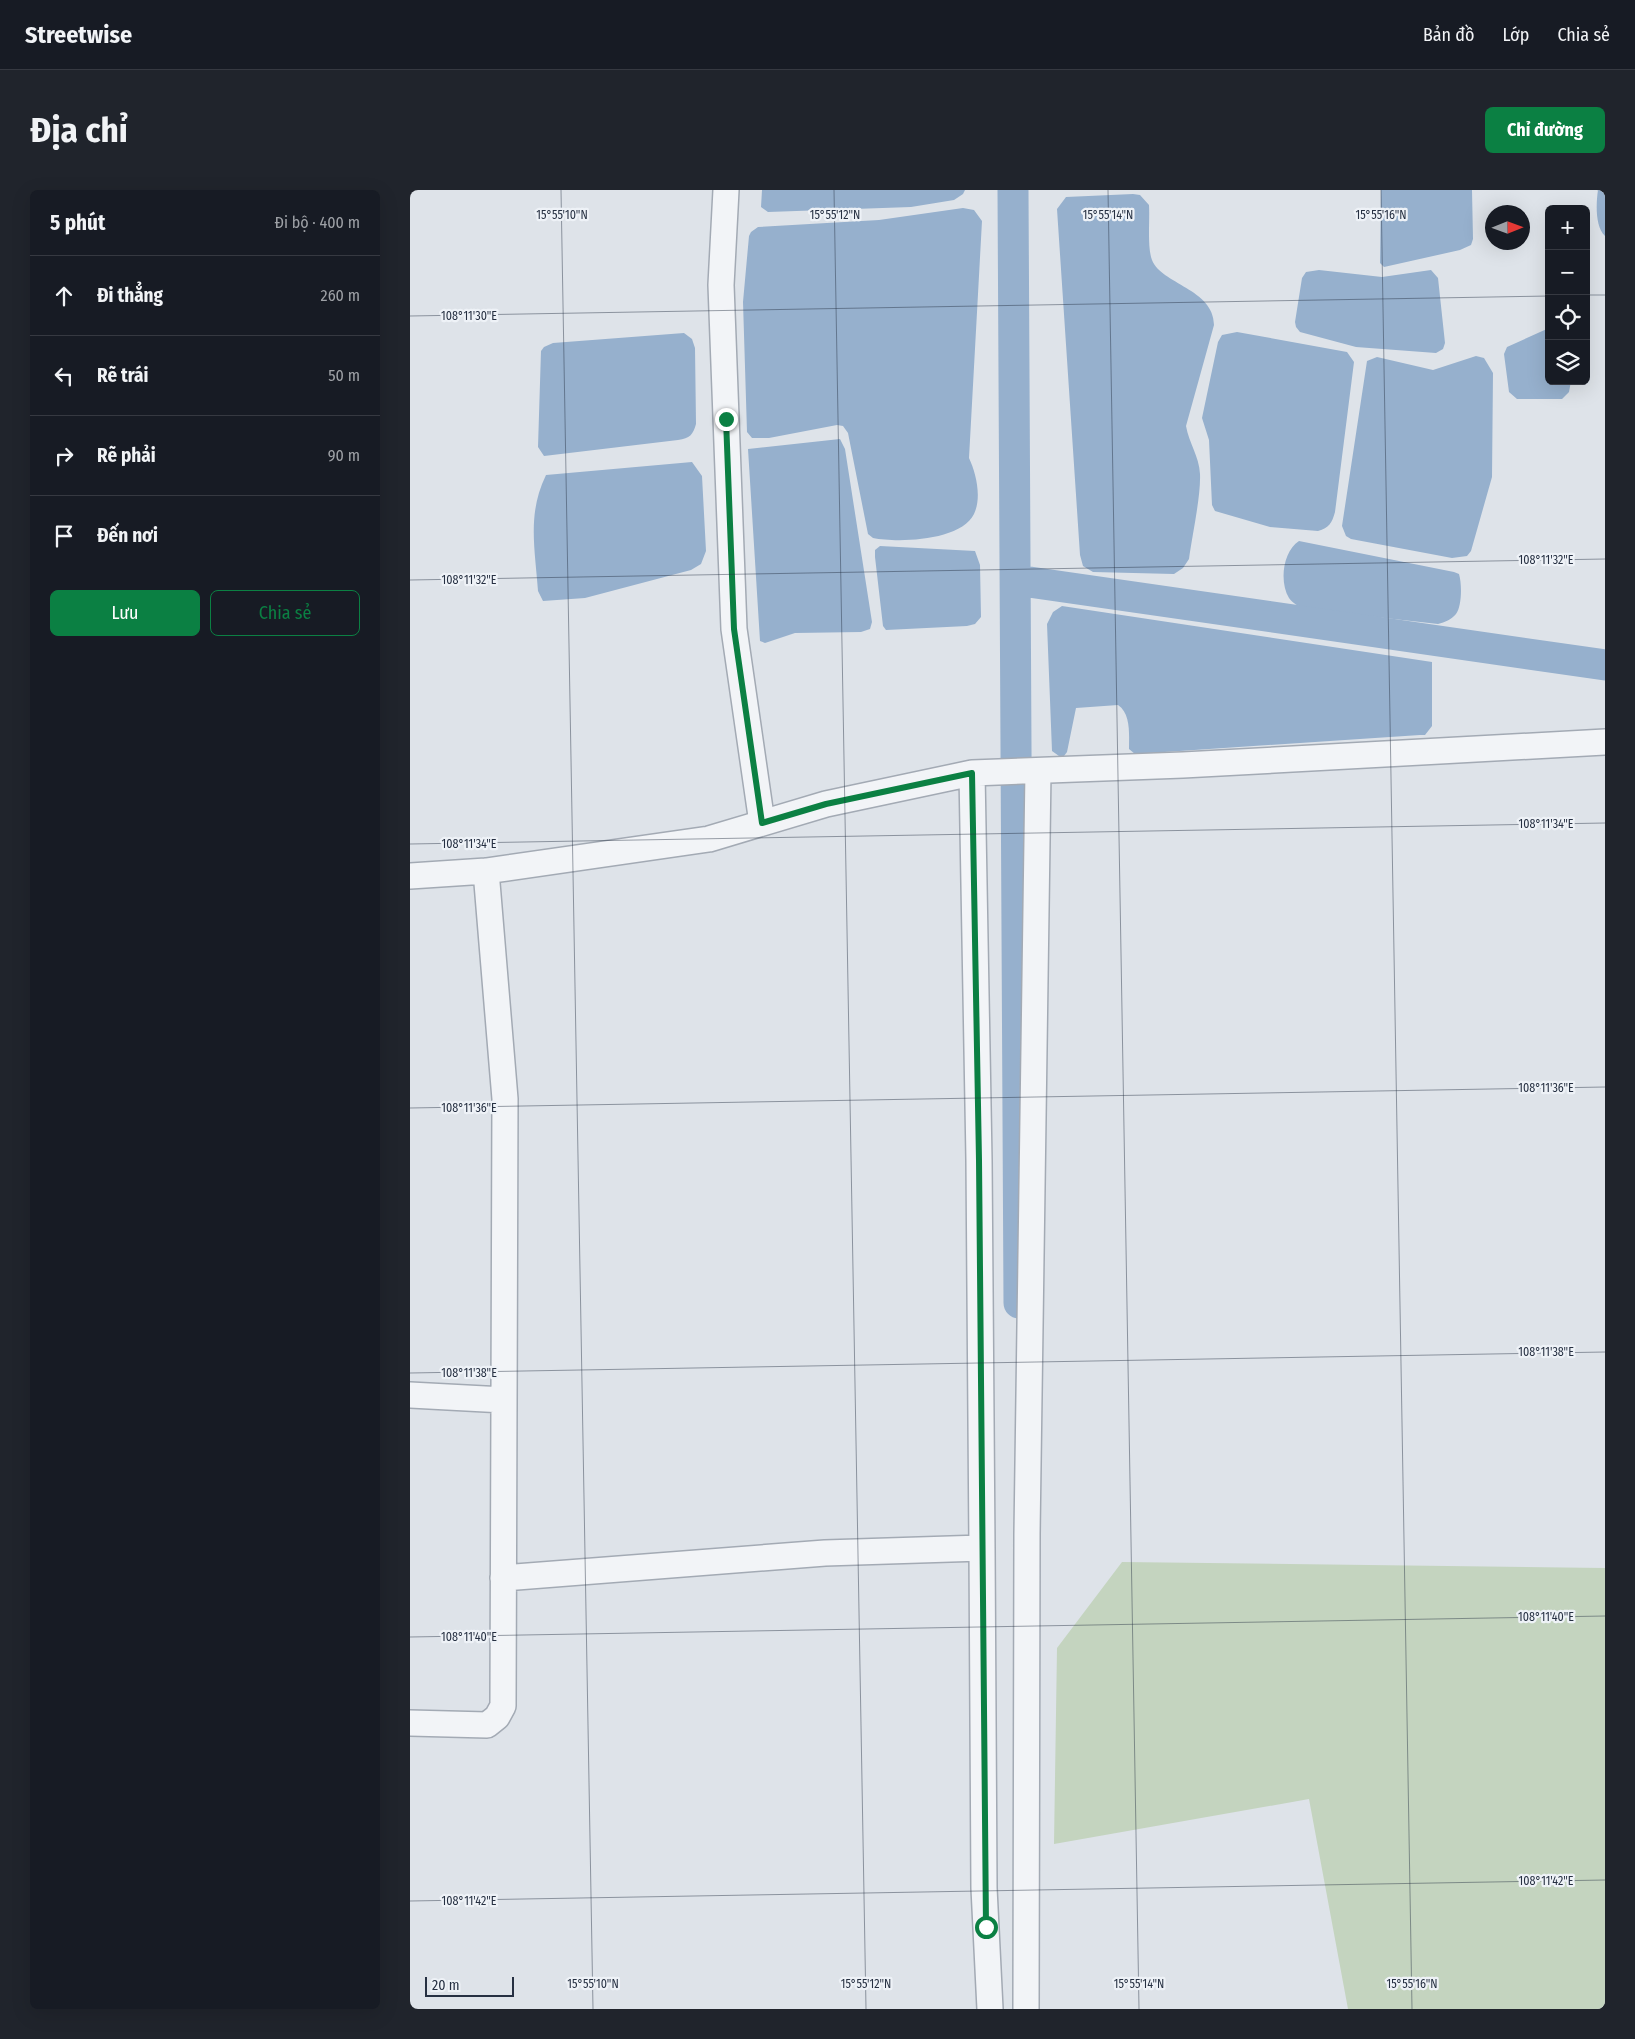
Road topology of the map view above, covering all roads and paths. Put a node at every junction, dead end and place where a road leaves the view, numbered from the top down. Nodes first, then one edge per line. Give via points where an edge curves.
1 (726, 190) edge
2 (1605, 742) edge
3 (1030, 771) junction
4 (982, 773) junction
5 (762, 823) junction
6 (486, 871) junction
7 (410, 876) edge
8 (410, 1395) edge
9 (504, 1400) junction
10 (982, 1548) junction
11 (503, 1578) junction
12 (410, 1723) edge
13 (990, 2009) edge
14 (1026, 2009) edge

1 - 5 street via 721,285 734,629
2 - 3 street
3 - 4 street
3 - 14 street
4 - 5 street via 826,804
4 - 10 street via 979,1170
5 - 6 street via 709,839
6 - 7 street
6 - 9 street via 505,1099
8 - 9 street
9 - 11 street
10 - 11 street via 825,1553
10 - 13 street via 984,1888
11 - 12 street via 503,1699 497,1717 487,1725 479,1726

